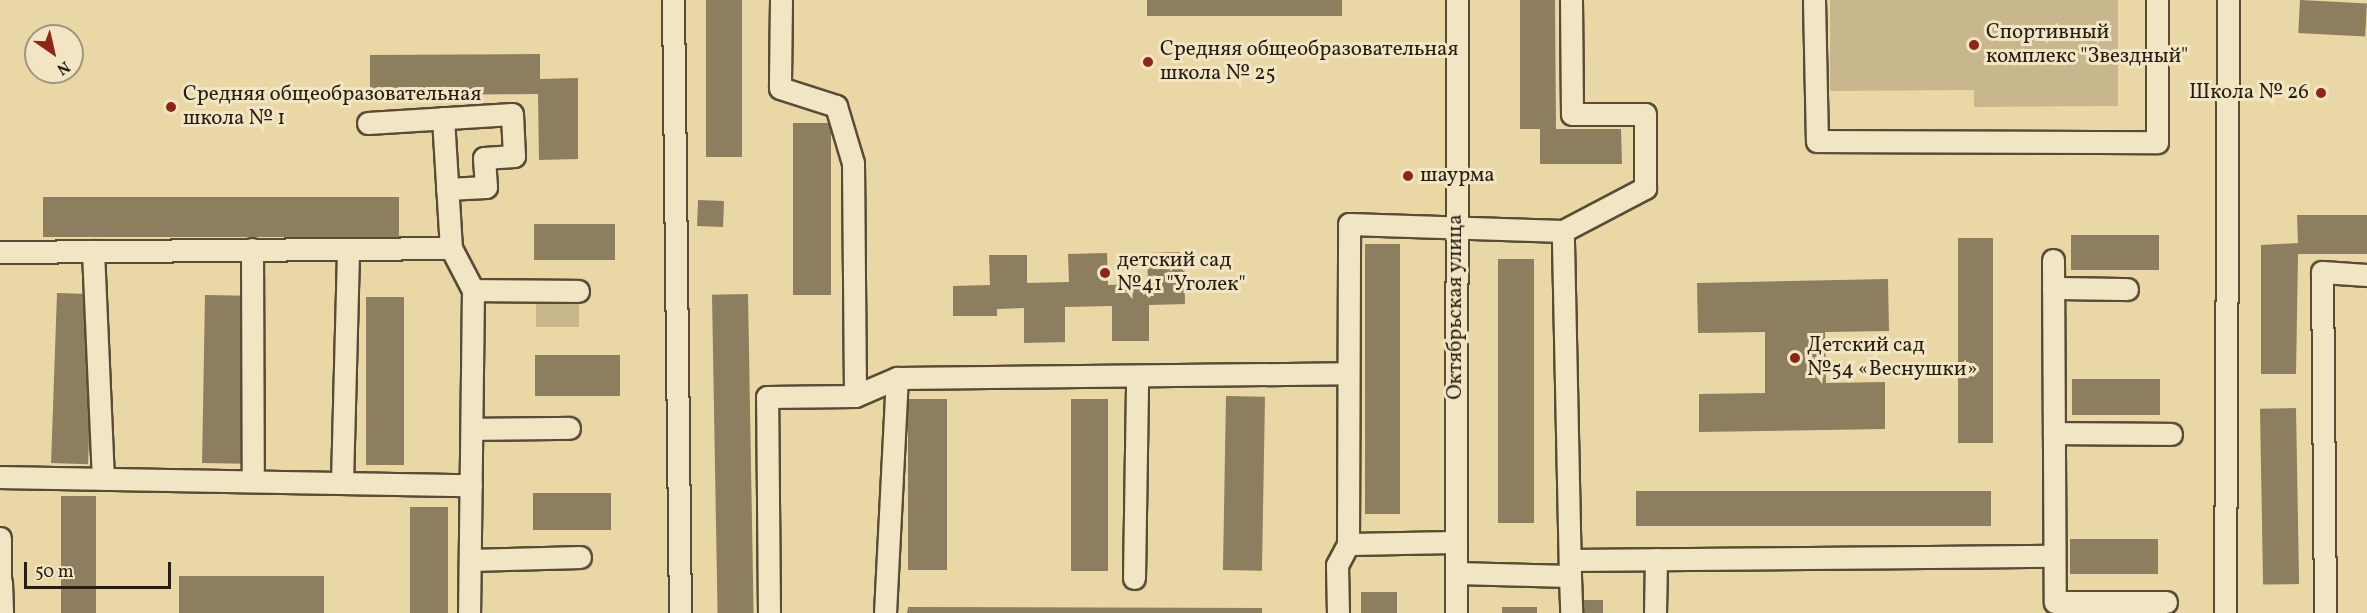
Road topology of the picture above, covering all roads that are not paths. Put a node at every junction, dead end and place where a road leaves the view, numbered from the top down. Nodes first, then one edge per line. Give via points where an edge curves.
1 (673, 0) edge
2 (781, 0) edge
3 (1457, 0) edge
4 (1571, 0) edge
5 (1814, 0) edge
6 (2157, 0) edge
7 (2228, 0) edge
8 (443, 118) junction
9 (368, 123) dead end
10 (447, 189) junction
11 (1456, 224) junction
12 (1563, 231) junction
13 (451, 248) junction
14 (252, 249) junction
15 (93, 251) junction
16 (348, 251) junction
17 (0, 252) edge
18 (2053, 260) dead end
19 (2367, 275) edge
20 (2053, 288) junction
21 (2127, 289) dead end
22 (473, 290) junction
23 (578, 291) dead end
24 (1347, 373) junction
25 (897, 378) junction
26 (1137, 378) junction
27 (855, 396) junction
28 (569, 428) dead end
29 (472, 429) junction
30 (2054, 433) junction
31 (2171, 434) dead end
32 (0, 477) edge
33 (103, 479) junction
34 (252, 481) junction
35 (342, 482) junction
36 (471, 486) junction
37 (0, 537) edge
38 (1456, 542) junction
39 (1348, 544) junction
40 (2054, 556) junction
41 (580, 557) dead end
42 (1656, 559) junction
43 (471, 560) junction
44 (1570, 568) junction
45 (1456, 573) junction
46 (1134, 578) dead end
47 (1, 582) edge
48 (2166, 602) dead end
49 (2, 613) edge
50 (469, 613) edge
51 (680, 613) edge
52 (769, 613) edge
53 (885, 613) edge
54 (1338, 613) edge
55 (1456, 613) edge
56 (1571, 613) edge
57 (1655, 613) edge
58 (2225, 613) edge
59 (2325, 613) edge

1 - 51 street
2 - 27 street via 780,88 836,106 853,163
3 - 11 street, Октябрьская улица
4 - 12 street via 1572,114 1645,114 1645,188
5 - 6 street via 1817,141 2157,142
7 - 58 street
8 - 9 street
8 - 10 street
8 - 10 street via 512,114 514,145 514,156 484,158 486,187
10 - 13 street
11 - 12 street
11 - 24 street via 1349,224
11 - 38 street, Октябрьская улица
12 - 44 street
13 - 16 street
13 - 22 street
14 - 15 street
14 - 16 street
14 - 34 street
15 - 17 street
15 - 33 street
16 - 35 street
18 - 20 street
19 - 59 street via 2322,272
20 - 21 street
20 - 30 street
22 - 23 street
22 - 29 street
24 - 26 street
24 - 39 street
25 - 26 street
25 - 27 street
25 - 53 street
26 - 46 street
27 - 52 street via 767,397
28 - 29 street
29 - 36 street
30 - 31 street
30 - 40 street
32 - 33 street
33 - 34 street
34 - 35 street
35 - 36 street
36 - 43 street
37 - 47 street
38 - 39 street
38 - 45 street, Октябрьская улица
39 - 54 street via 1337,565
40 - 42 street
40 - 48 street via 2055,602
41 - 43 street
42 - 44 street
42 - 57 street
43 - 50 street
44 - 45 street
44 - 56 street
45 - 55 street, Октябрьская улица
47 - 49 street

